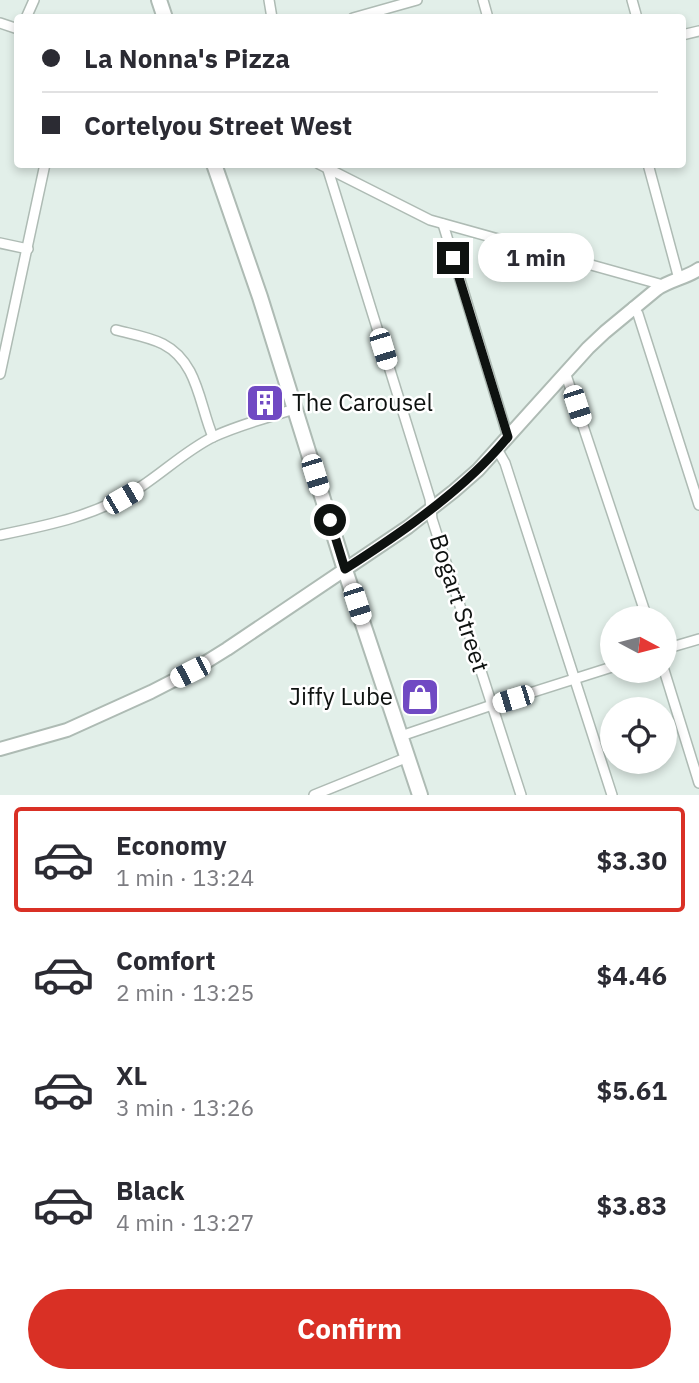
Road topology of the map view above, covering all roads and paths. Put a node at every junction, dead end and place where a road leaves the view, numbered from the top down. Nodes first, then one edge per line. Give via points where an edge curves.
1 (418, 0) edge
2 (367, 14) edge
3 (44, 168) edge
4 (215, 168) edge
5 (323, 168) edge
6 (325, 168) edge
7 (650, 168) edge
8 (443, 225) junction
9 (0, 243) edge
10 (28, 249) junction
11 (692, 276) edge
12 (663, 285) junction
13 (634, 307) junction
14 (116, 330) dead end
15 (565, 372) junction
16 (0, 374) edge
17 (294, 409) junction
18 (214, 437) junction
19 (508, 437) junction
20 (497, 449) junction
21 (699, 505) edge
22 (431, 509) junction
23 (0, 535) edge
24 (345, 569) junction
25 (643, 606) edge
26 (699, 639) edge
27 (677, 645) edge
28 (600, 671) edge
29 (575, 680) junction
30 (668, 683) edge
31 (492, 705) junction
32 (401, 736) junction
33 (0, 749) edge
34 (408, 757) junction
35 (699, 783) edge
36 (314, 795) edge
37 (420, 795) edge
38 (521, 795) edge
39 (612, 795) edge

1 - 2 street
3 - 10 street
4 - 17 main road
5 - 22 street, Bogart Street
6 - 8 street
7 - 11 street
8 - 12 street
8 - 19 street
9 - 10 street
10 - 16 street
11 - 12 street
12 - 13 street
13 - 15 street
13 - 21 street
14 - 18 street via 161,343 179,356 195,380
15 - 19 street
15 - 25 street
17 - 18 street
17 - 24 main road
18 - 23 street via 142,487 96,510
19 - 20 street
20 - 22 street
20 - 29 street
22 - 24 street
22 - 31 street, Bogart Street
24 - 32 main road
24 - 33 street via 190,672 67,730
26 - 27 street
28 - 29 street
29 - 31 street
29 - 39 street
30 - 35 street
31 - 32 street
31 - 38 street, Bogart Street
32 - 34 main road
34 - 36 street
34 - 37 main road

